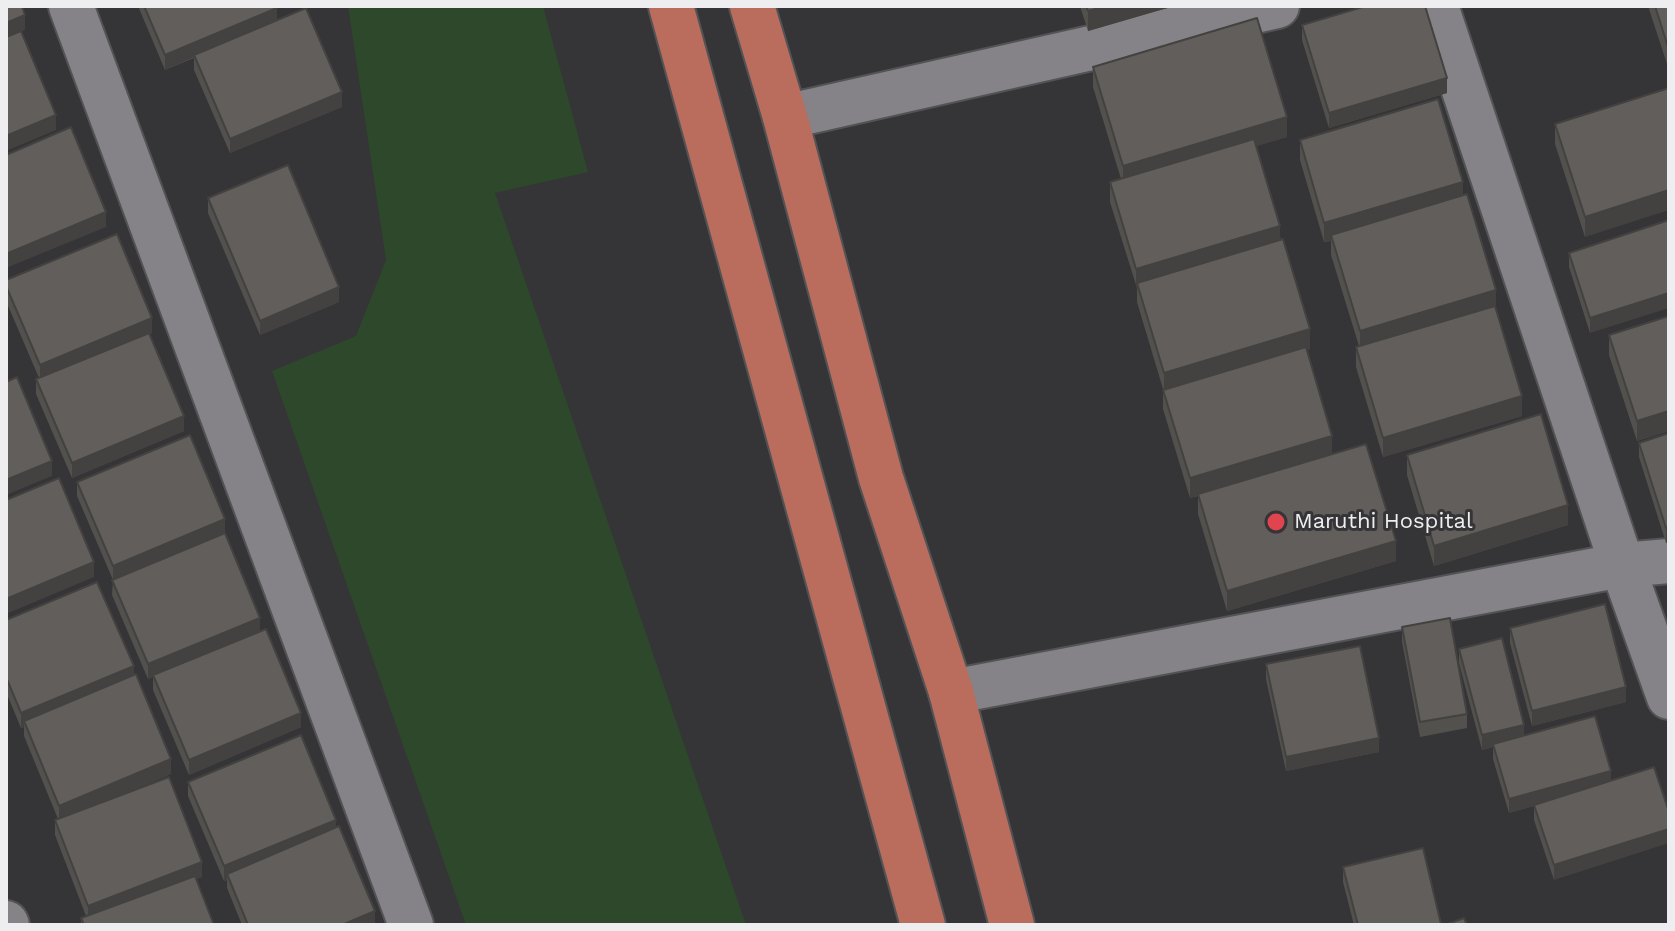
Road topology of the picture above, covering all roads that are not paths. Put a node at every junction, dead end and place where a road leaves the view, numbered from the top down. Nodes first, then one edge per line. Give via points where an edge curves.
1 (71, 6) edge
2 (671, 6) edge
3 (752, 6) edge
4 (1277, 6) edge
5 (1436, 6) edge
6 (785, 117) junction
7 (1669, 561) edge
8 (1622, 565) junction
9 (951, 692) junction
10 (1669, 697) edge
11 (411, 925) edge
12 (923, 925) edge
13 (1012, 925) edge

1 - 11 street
2 - 12 highway
3 - 6 highway
4 - 6 street
5 - 8 street
6 - 9 highway via 881,478
7 - 8 street
8 - 9 street
8 - 10 street
9 - 13 highway

